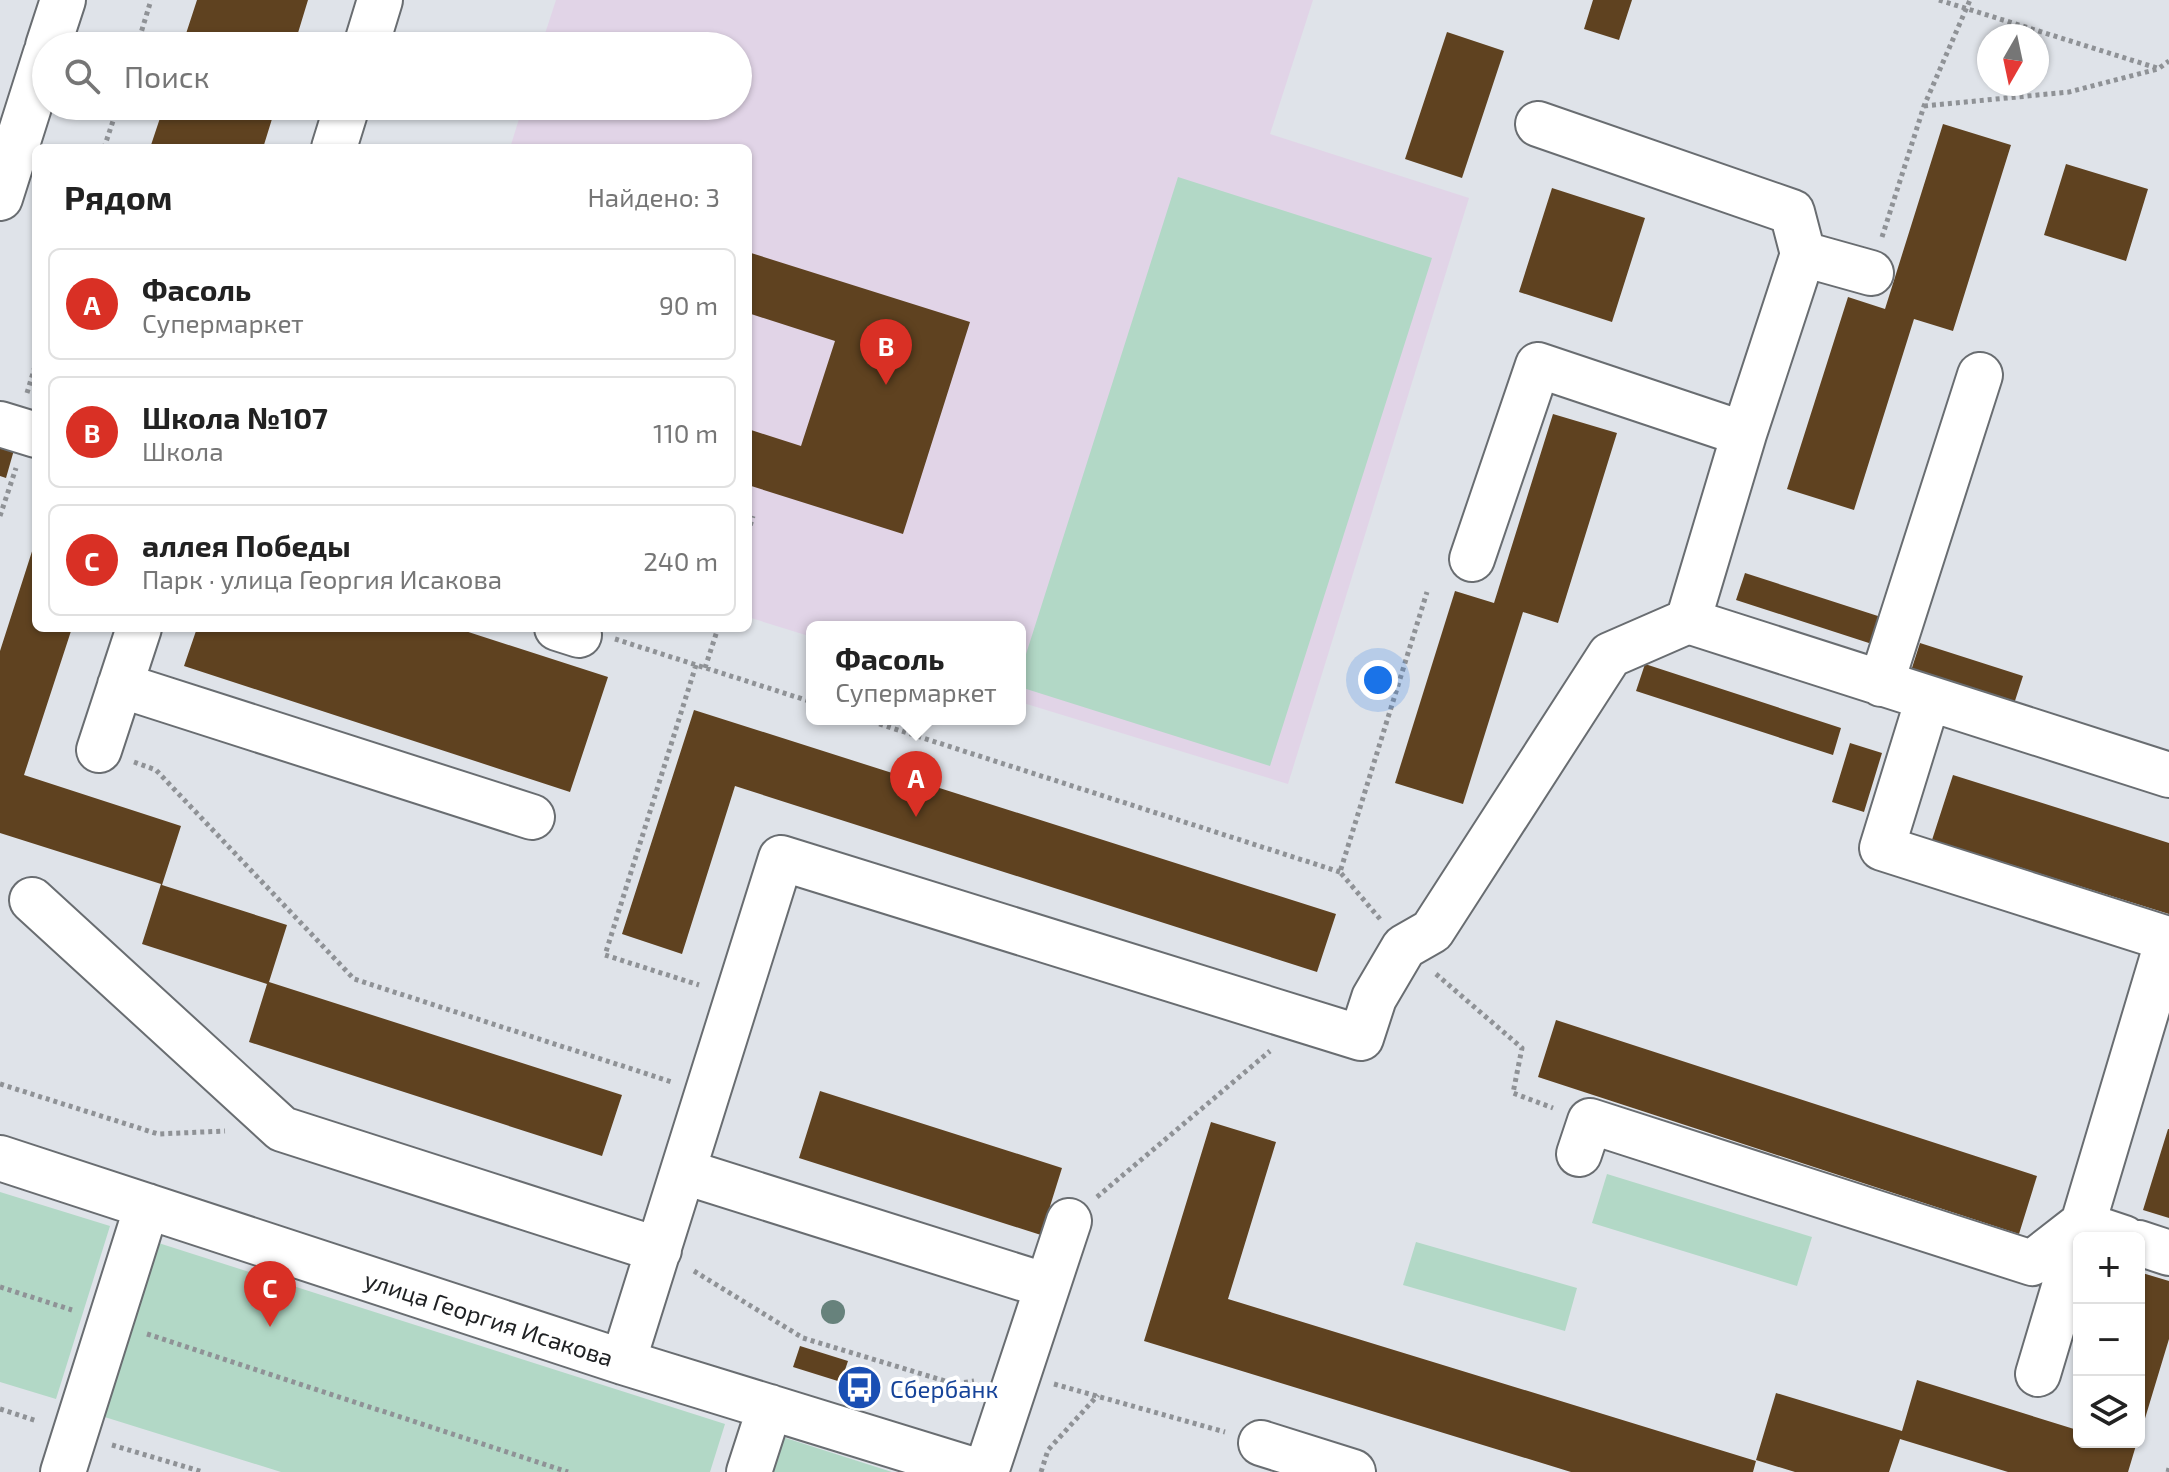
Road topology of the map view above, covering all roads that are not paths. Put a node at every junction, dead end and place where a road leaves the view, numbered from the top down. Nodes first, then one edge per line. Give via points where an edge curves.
1 (63, 0) edge
2 (380, 0) edge
3 (53, 32) edge
4 (370, 32) edge
5 (32, 97) edge
6 (343, 120) edge
7 (1538, 124) dead end
8 (335, 144) edge
9 (0, 198) edge
10 (1803, 254) junction
11 (1871, 273) road end
12 (1980, 375) dead end
13 (1744, 434) junction
14 (1472, 559) dead end
15 (1688, 621) junction
16 (138, 632) edge
17 (1881, 684) junction
18 (120, 685) junction
19 (1928, 699) junction
20 (99, 750) road end
21 (2168, 771) edge
22 (532, 817) dead end
23 (32, 900) dead end
24 (1584, 1137) road end
25 (0, 1158) edge
26 (685, 1172) junction
27 (147, 1206) junction
28 (1069, 1221) road end
29 (2082, 1224) junction
30 (2106, 1232) edge
31 (2145, 1245) edge
32 (659, 1250) junction
33 (2169, 1253) edge
34 (1047, 1286) junction
35 (623, 1362) junction
36 (2038, 1374) dead end
37 (770, 1407) junction
38 (1261, 1443) road end
39 (63, 1472) edge
40 (749, 1472) edge
41 (980, 1472) edge
42 (986, 1472) edge
43 (1353, 1472) edge

1 - 3 street
2 - 4 street
5 - 9 street
6 - 8 street
7 - 10 street via 1792,212
10 - 11 street
10 - 13 street
12 - 17 street
13 - 14 street via 1538,365
13 - 15 street
15 - 17 street
15 - 26 street via 1610,655 1432,931 1404,947 1374,998 1361,1038 781,858
16 - 18 street
17 - 19 street
18 - 20 street
18 - 22 street
19 - 21 street
19 - 29 street via 1882,848 2168,939
23 - 32 street via 282,1129
24 - 29 street via 2032,1263
25 - 27 street, улица Георгия Исакова
26 - 32 street
26 - 34 street
27 - 35 street, улица Георгия Исакова
27 - 39 street
28 - 34 street
29 - 30 street
29 - 36 street
31 - 33 street
32 - 35 street
34 - 42 street
35 - 37 street, улица Георгия Исакова
37 - 40 street
37 - 41 street, улица Георгия Исакова
38 - 43 street

